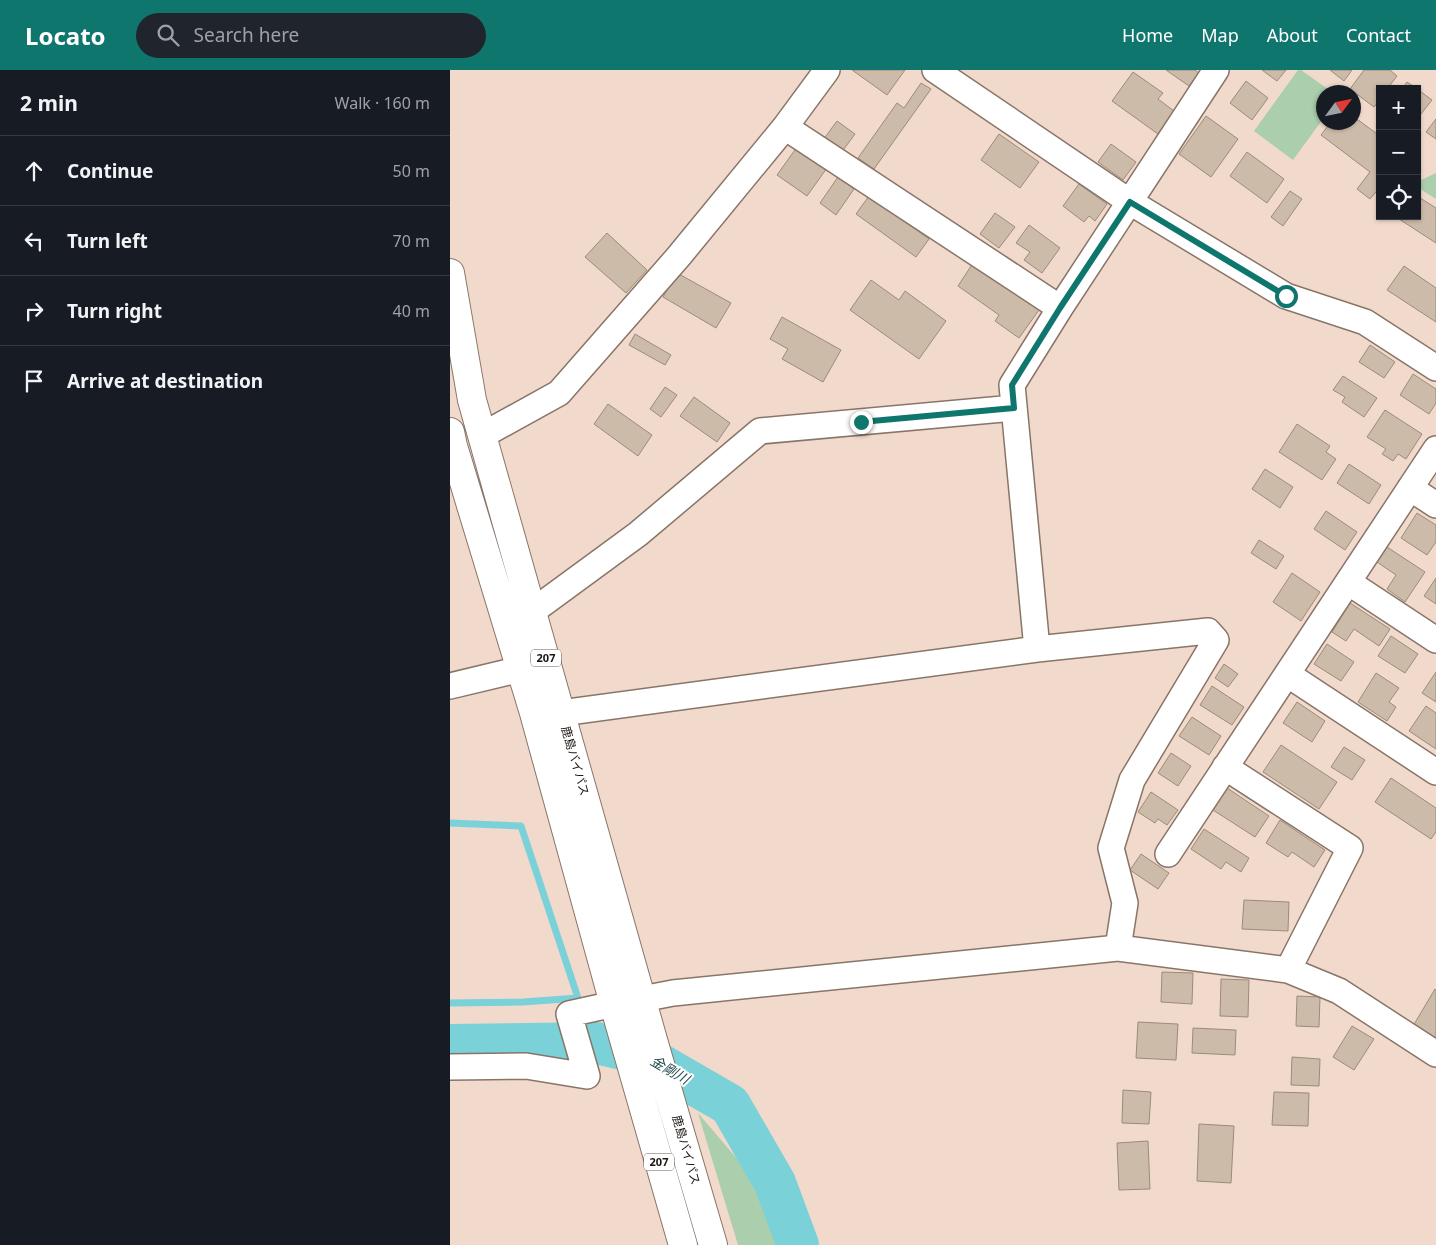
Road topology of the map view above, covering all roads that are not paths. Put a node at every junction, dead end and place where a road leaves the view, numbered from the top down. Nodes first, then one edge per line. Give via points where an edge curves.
1 (827, 70) edge
2 (935, 70) edge
3 (1216, 70) edge
4 (784, 127) junction
5 (1130, 202) junction
6 (450, 273) edge
7 (1060, 308) junction
8 (1436, 368) edge
9 (1014, 408) junction
10 (450, 432) edge
11 (483, 435) junction
12 (1436, 449) edge
13 (1410, 488) junction
14 (1436, 505) edge
15 (1348, 582) junction
16 (533, 611) junction
17 (1436, 640) edge
18 (1037, 649) junction
19 (520, 668) junction
20 (1287, 674) junction
21 (450, 686) edge
22 (561, 713) junction
23 (1225, 767) junction
24 (1436, 772) edge
25 (1168, 854) dead end
26 (1118, 948) junction
27 (1288, 970) junction
28 (642, 999) junction
29 (617, 1013) junction
30 (1436, 1054) edge
31 (450, 1067) edge
32 (683, 1245) edge
33 (714, 1245) edge

1 - 4 street
2 - 5 street
3 - 5 street
4 - 7 street
4 - 11 street via 679,256 559,393
5 - 7 street
5 - 8 street via 1286,296 1365,322
6 - 11 highway, 鹿島バイパス / 207 via 472,400
7 - 9 street via 1012,385
9 - 16 street via 760,431 638,534
9 - 18 street
10 - 19 highway, 207
11 - 16 highway, 鹿島バイパス / 207
12 - 13 street
13 - 14 street
13 - 15 street
15 - 17 street
15 - 20 street
16 - 22 highway, 鹿島バイパス / 207
18 - 22 street
18 - 26 street via 1208,631 1216,640 1132,780 1111,848 1125,903
19 - 21 street
19 - 29 highway, 207
20 - 23 street
20 - 24 street
22 - 28 highway, 鹿島バイパス / 207
23 - 25 street
23 - 27 street via 1350,848
26 - 27 street
26 - 28 street via 673,993
27 - 30 street via 1339,991
28 - 33 highway, 鹿島バイパス / 207
29 - 31 street via 569,1014 587,1076 526,1066
29 - 32 highway, 207

